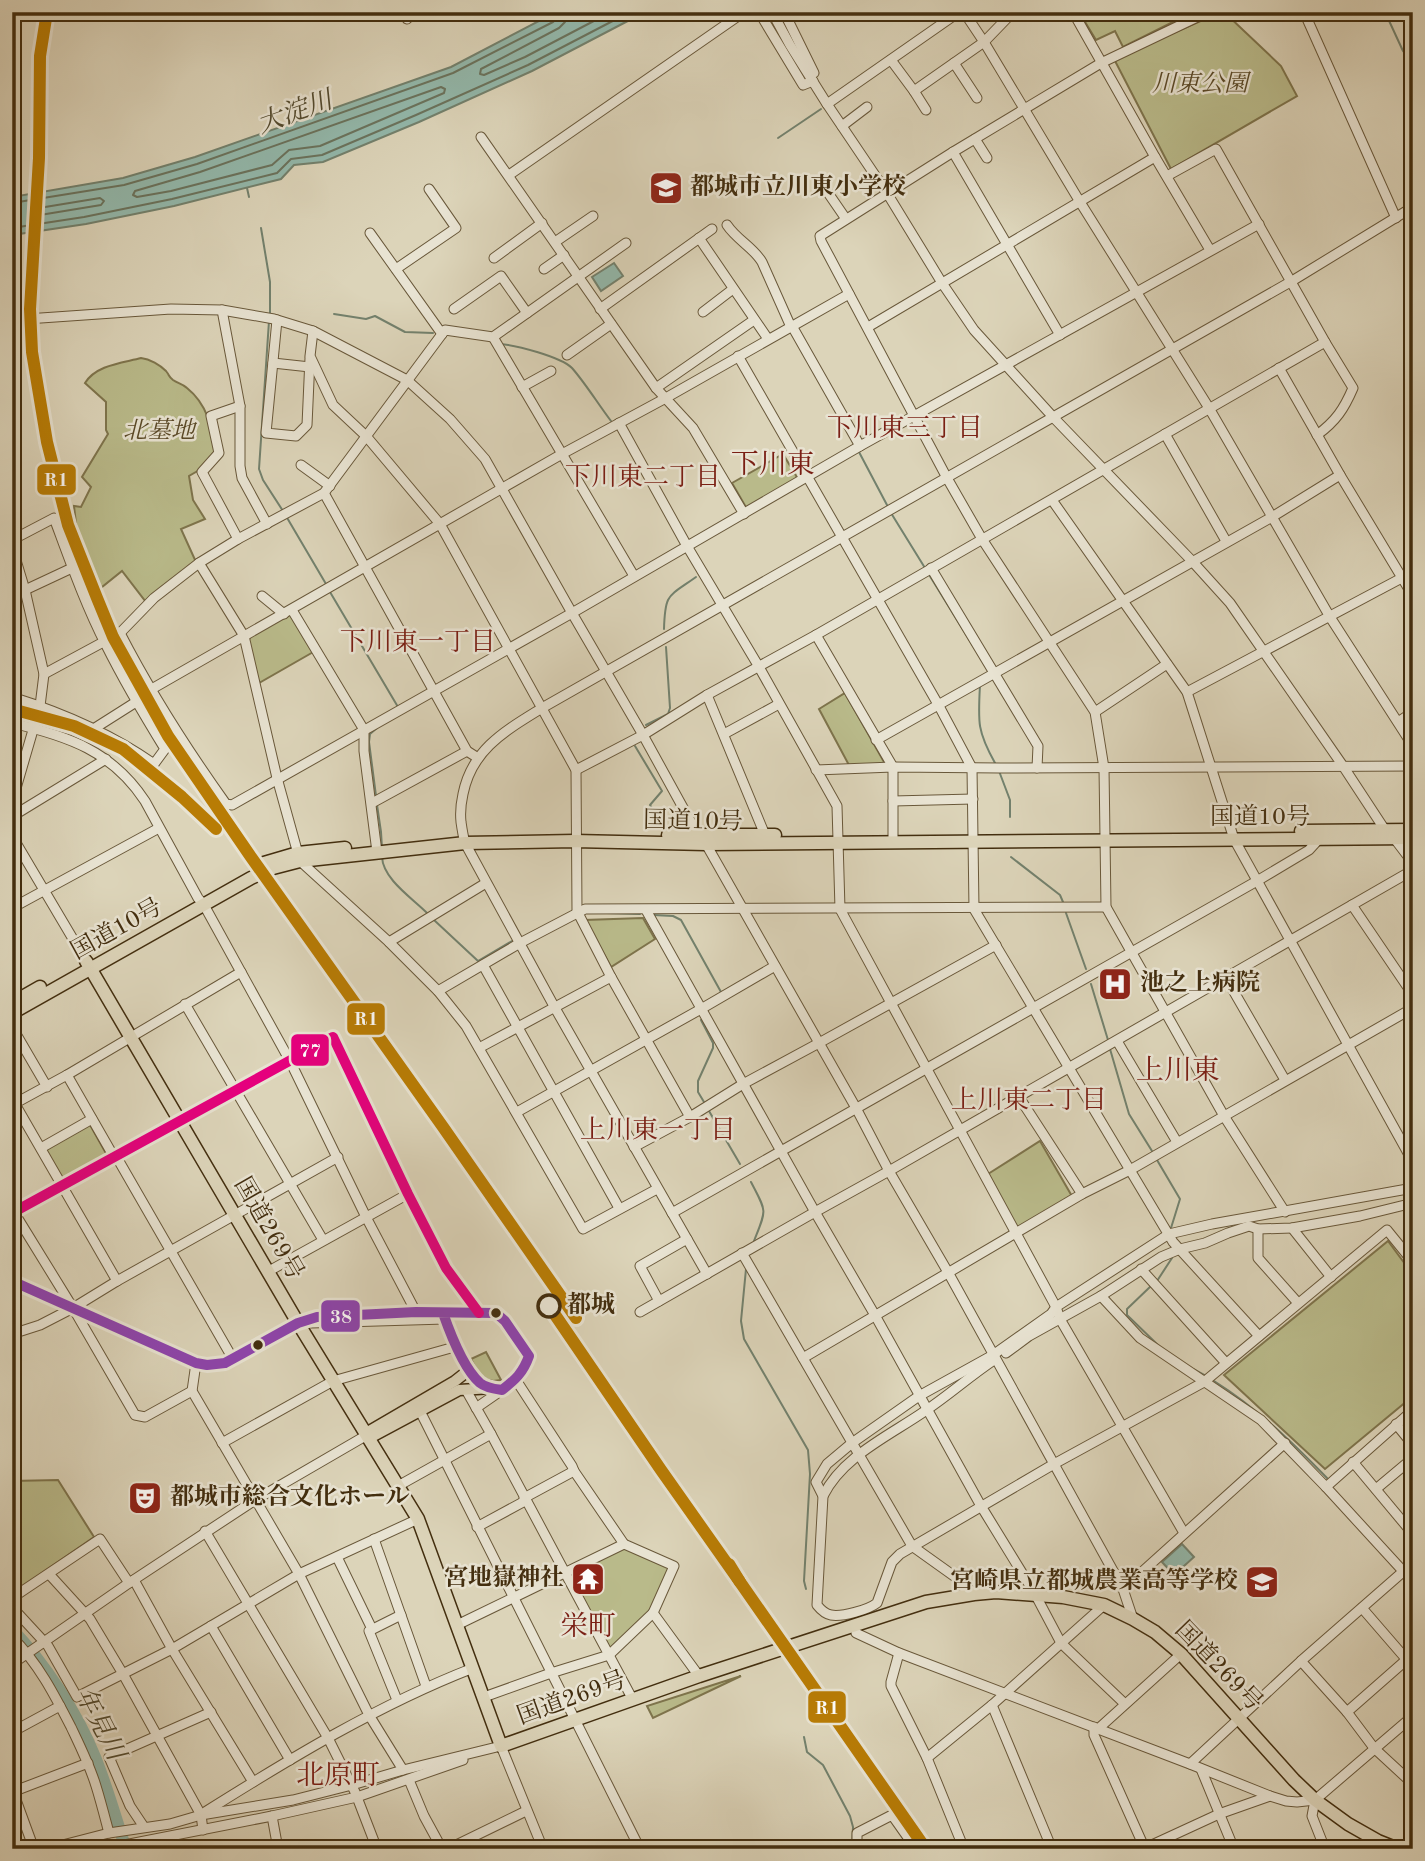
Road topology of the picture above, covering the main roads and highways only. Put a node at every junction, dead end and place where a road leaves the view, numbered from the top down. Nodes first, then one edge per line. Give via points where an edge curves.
1 (1413, 830) edge
2 (1389, 834) junction
3 (1413, 838) edge
4 (838, 839) junction
5 (702, 840) junction
6 (89, 965) junction
7 (12, 1003) edge
8 (12, 1013) edge
9 (469, 1370) road end
10 (497, 1390) road end
11 (367, 1435) junction
12 (1398, 1849) edge

1 - 2 highway, 国道10号
2 - 3 highway, 国道10号
2 - 4 highway, 国道10号
4 - 5 highway, 国道10号
4 - 5 highway, 国道10号 via 765,835
5 - 6 highway, 国道10号 via 575,837 464,841 299,857 201,902
6 - 7 highway, 国道10号
6 - 8 highway, 国道10号
6 - 11 highway, 国道269号
9 - 11 main road
10 - 11 main road via 459,1390 375,1435
11 - 12 highway, 国道269号 via 418,1519 501,1746 926,1602 996,1592 1062,1597 1104,1605 1155,1632 1181,1654 1315,1800 1348,1824

